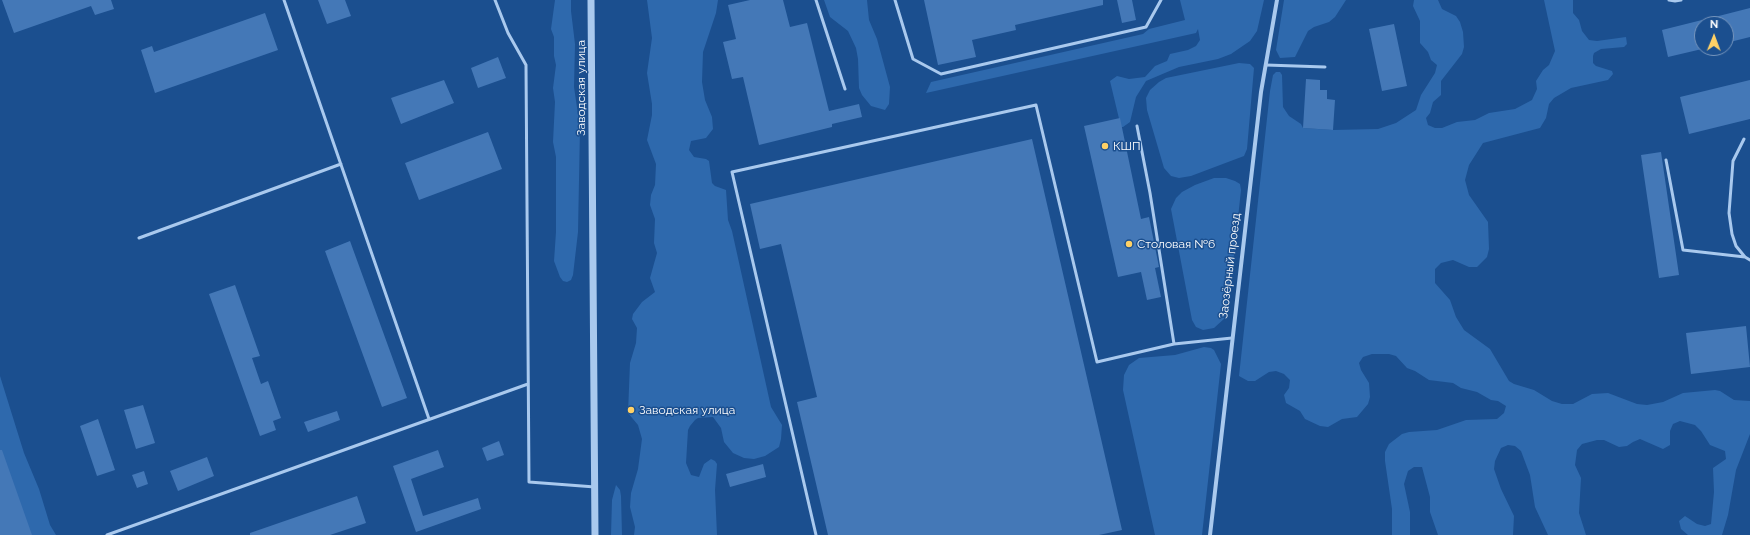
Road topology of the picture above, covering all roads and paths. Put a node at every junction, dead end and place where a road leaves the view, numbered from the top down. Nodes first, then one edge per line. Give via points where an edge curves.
1 (284, 0) edge
2 (495, 0) edge
3 (591, 0) edge
4 (816, 0) edge
5 (895, 0) edge
6 (1161, 0) edge
7 (1277, 0) edge
8 (1669, 0) edge
9 (1681, 0) edge
10 (1266, 65) junction
11 (1325, 67) dead end
12 (845, 89) dead end
13 (1137, 126) dead end
14 (1744, 139) dead end
15 (1666, 160) dead end
16 (341, 164) junction
17 (139, 238) dead end
18 (1745, 257) junction
19 (1750, 260) edge
20 (1232, 338) junction
21 (1174, 344) junction
22 (528, 384) junction
23 (430, 419) junction
24 (595, 487) junction
25 (107, 535) edge
26 (595, 535) edge
27 (816, 535) edge
28 (1210, 535) edge

1 - 16 lane
2 - 22 lane via 508,33 526,65
3 - 24 street, Заводская улица
4 - 12 lane
5 - 6 lane via 914,59 941,74 1146,27
7 - 10 street, Заозёрный проезд
8 - 9 lane
10 - 11 lane
10 - 20 street, Заозёрный проезд
13 - 21 lane
14 - 18 lane via 1733,161 1729,213 1736,246
15 - 18 lane via 1683,250
16 - 17 lane
16 - 23 lane
18 - 19 lane
20 - 21 lane
20 - 28 street, Заозёрный проезд
21 - 27 lane via 1097,362 1036,106 732,172
22 - 23 lane
22 - 24 lane via 529,482
23 - 25 lane
24 - 26 street, Заводская улица

